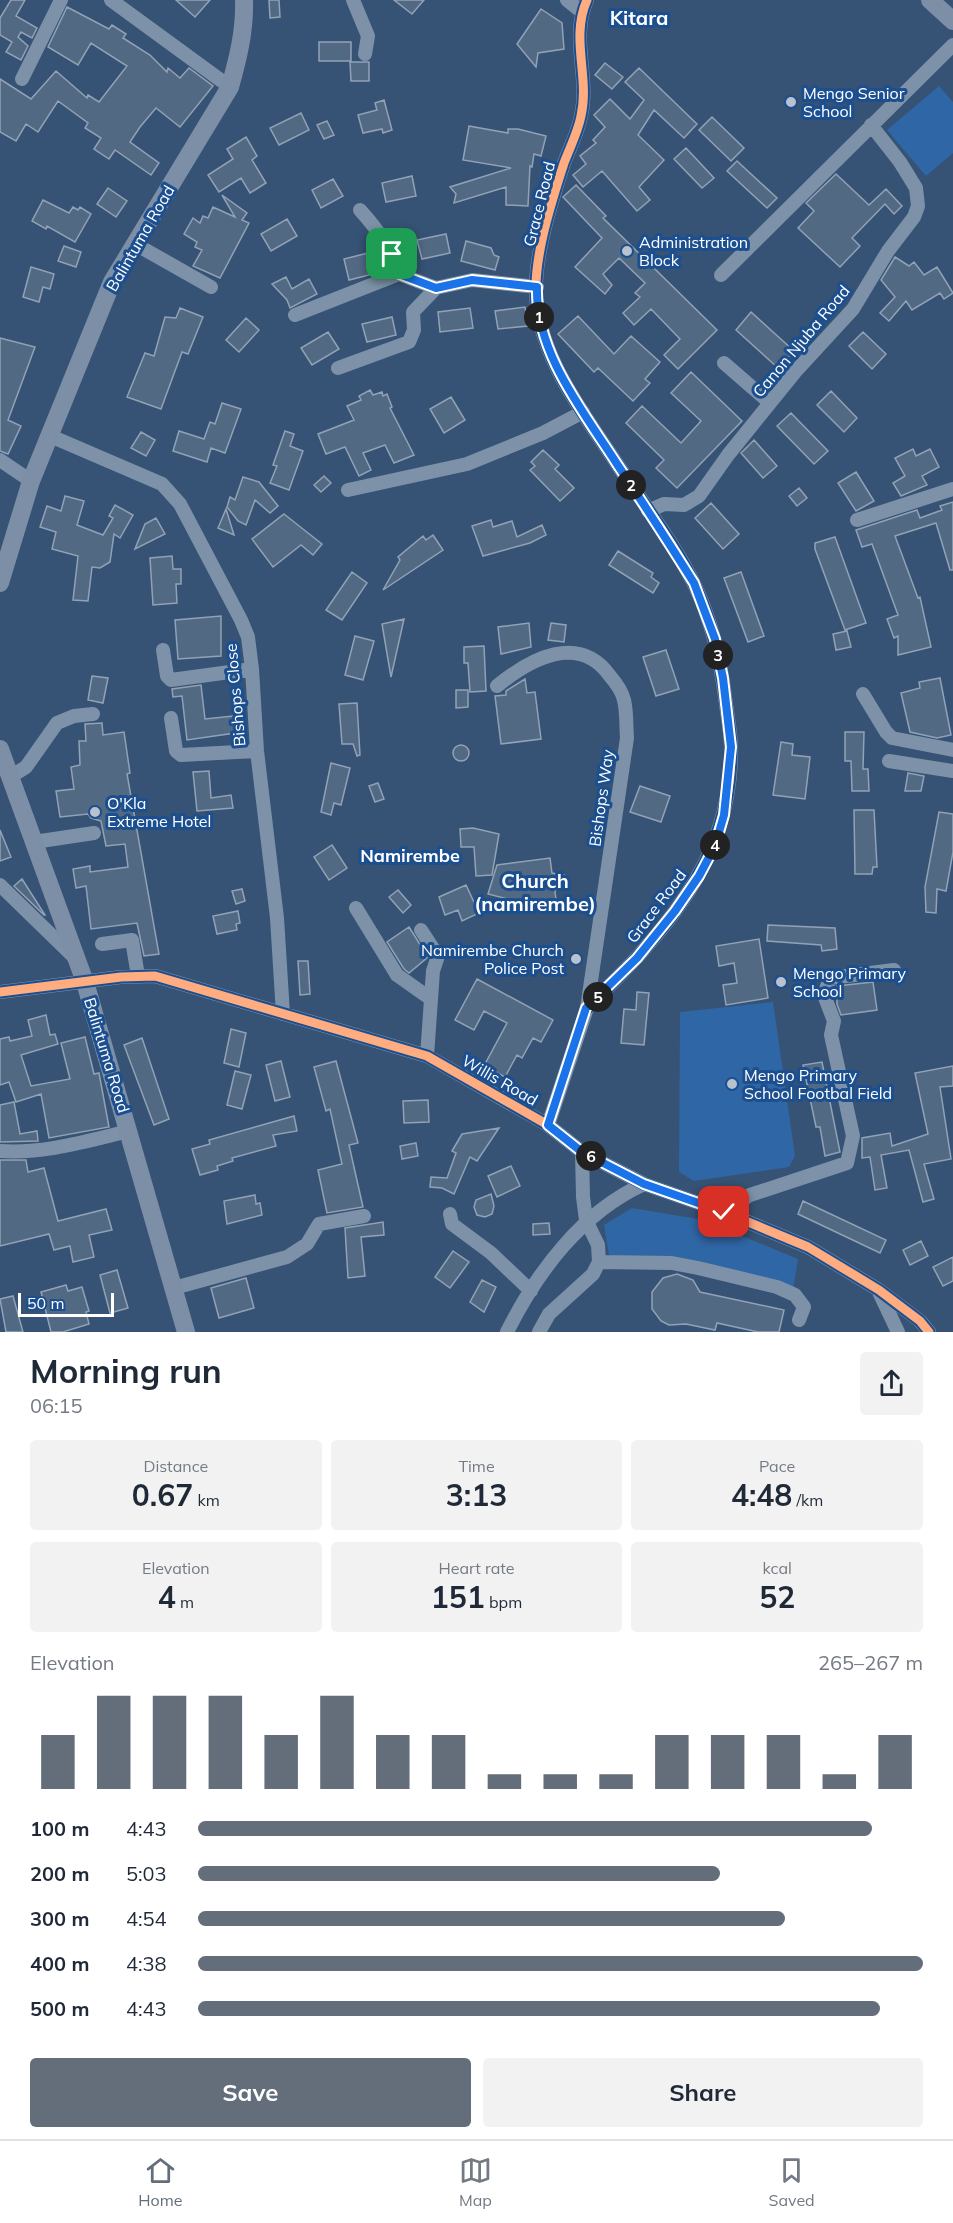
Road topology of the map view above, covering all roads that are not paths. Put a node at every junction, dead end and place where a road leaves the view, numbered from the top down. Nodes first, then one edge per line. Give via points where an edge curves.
1 (61, 0) edge
2 (111, 0) edge
3 (244, 0) edge
4 (353, 0) edge
5 (567, 0) edge
6 (930, 0) edge
7 (584, 6) edge
8 (953, 21) edge
9 (953, 45) edge
10 (365, 54) dead end
11 (22, 79) dead end
12 (230, 87) junction
13 (871, 125) junction
14 (360, 210) dead end
15 (135, 244) junction
16 (399, 274) junction
17 (721, 275) dead end
18 (211, 287) dead end
19 (537, 287) junction
20 (436, 288) junction
21 (295, 315) dead end
22 (724, 363) dead end
23 (339, 368) dead end
24 (770, 403) junction
25 (583, 412) junction
26 (48, 435) junction
27 (0, 460) edge
28 (31, 481) junction
29 (953, 489) edge
30 (348, 490) dead end
31 (648, 511) junction
32 (857, 520) dead end
33 (4, 554) edge
34 (0, 583) edge
35 (163, 650) dead end
36 (252, 669) junction
37 (497, 686) dead end
38 (863, 694) dead end
39 (93, 714) dead end
40 (171, 718) dead end
41 (0, 749) edge
42 (953, 750) edge
43 (257, 752) junction
44 (889, 761) dead end
45 (953, 771) edge
46 (10, 777) junction
47 (94, 832) dead end
48 (34, 842) junction
49 (0, 885) edge
50 (356, 908) dead end
51 (421, 930) dead end
52 (102, 944) dead end
53 (77, 960) junction
54 (894, 970) dead end
55 (138, 976) junction
56 (85, 982) junction
57 (0, 992) edge
58 (431, 999) junction
59 (586, 1008) junction
60 (283, 1014) junction
61 (427, 1056) junction
62 (548, 1125) junction
63 (129, 1131) junction
64 (0, 1151) edge
65 (582, 1152) junction
66 (644, 1184) junction
67 (724, 1212) junction
68 (450, 1214) dead end
69 (364, 1216) dead end
70 (586, 1220) junction
71 (599, 1262) junction
72 (174, 1288) junction
73 (879, 1290) junction
74 (531, 1291) junction
75 (799, 1320) dead end
76 (186, 1332) edge
77 (507, 1332) edge
78 (539, 1332) edge
79 (898, 1332) edge
80 (929, 1332) edge

1 - 11 street
2 - 12 street
3 - 12 main road, Balintuma Road via 241,43
4 - 10 street via 368,36
5 - 7 street
6 - 8 main road
7 - 19 street, Grace Road via 579,47 584,97 581,116 549,215
9 - 13 street
12 - 15 main road, Balintuma Road
13 - 17 street
13 - 24 street, Canon Njuba Road via 916,188 918,206 853,309
14 - 16 street via 378,229
15 - 18 street
15 - 26 main road, Balintuma Road via 112,282
16 - 20 street
16 - 21 street
19 - 20 street via 472,280
19 - 25 street, Grace Road via 541,327 550,353
20 - 23 street via 413,312 414,330 409,342
22 - 24 street
24 - 31 street, Canon Njuba Road via 699,496 684,505 664,504
25 - 30 street via 467,464
25 - 31 street, Grace Road
26 - 28 main road, Balintuma Road
26 - 36 street, Bishops Close via 162,484 172,493 241,620 248,637
27 - 28 street
28 - 33 main road, Balintuma Road
29 - 32 street
31 - 59 street, Grace Road via 694,583 715,639 731,747 729,781 715,846 699,876 637,958
33 - 34 main road, Balintuma Road
35 - 36 street via 171,680
36 - 43 street, Bishops Close
37 - 59 street, Bishops Way via 522,666 542,657 587,654 602,664 625,701 627,738
38 - 42 street via 892,738
39 - 46 street via 57,723 26,767
40 - 43 street via 176,751 181,755
41 - 46 main road, Balintuma Road
43 - 60 street, Bishops Close via 278,918
44 - 45 street
46 - 48 main road, Balintuma Road
47 - 48 street
48 - 53 main road, Balintuma Road
49 - 53 street
50 - 58 street via 397,975
51 - 58 street via 438,956
52 - 55 street via 132,940
53 - 56 main road, Balintuma Road
54 - 67 street via 830,978 824,995 834,1021 831,1035 853,1136 847,1163 750,1195
55 - 56 street, Willis Road
55 - 60 street, Willis Road via 173,981
56 - 57 street, Willis Road
56 - 63 main road, Balintuma Road
58 - 61 street
59 - 62 street, Bishops Way
60 - 61 street, Willis Road
61 - 62 street, Willis Road
62 - 65 street, Willis Road
63 - 64 street via 44,1150
63 - 72 main road, Balintuma Road
65 - 66 street, Willis Road
65 - 70 street
66 - 67 street, Willis Road
66 - 70 street via 619,1195
67 - 73 street, Willis Road via 808,1247
68 - 74 street via 452,1224 491,1252
69 - 72 street via 319,1224 298,1252 272,1263
70 - 71 street via 598,1245
70 - 74 street
71 - 75 street via 672,1263 777,1287 795,1295 804,1307
71 - 78 street via 593,1274 549,1314
72 - 76 main road, Balintuma Road
73 - 79 street
73 - 80 street, Willis Road
74 - 77 street

